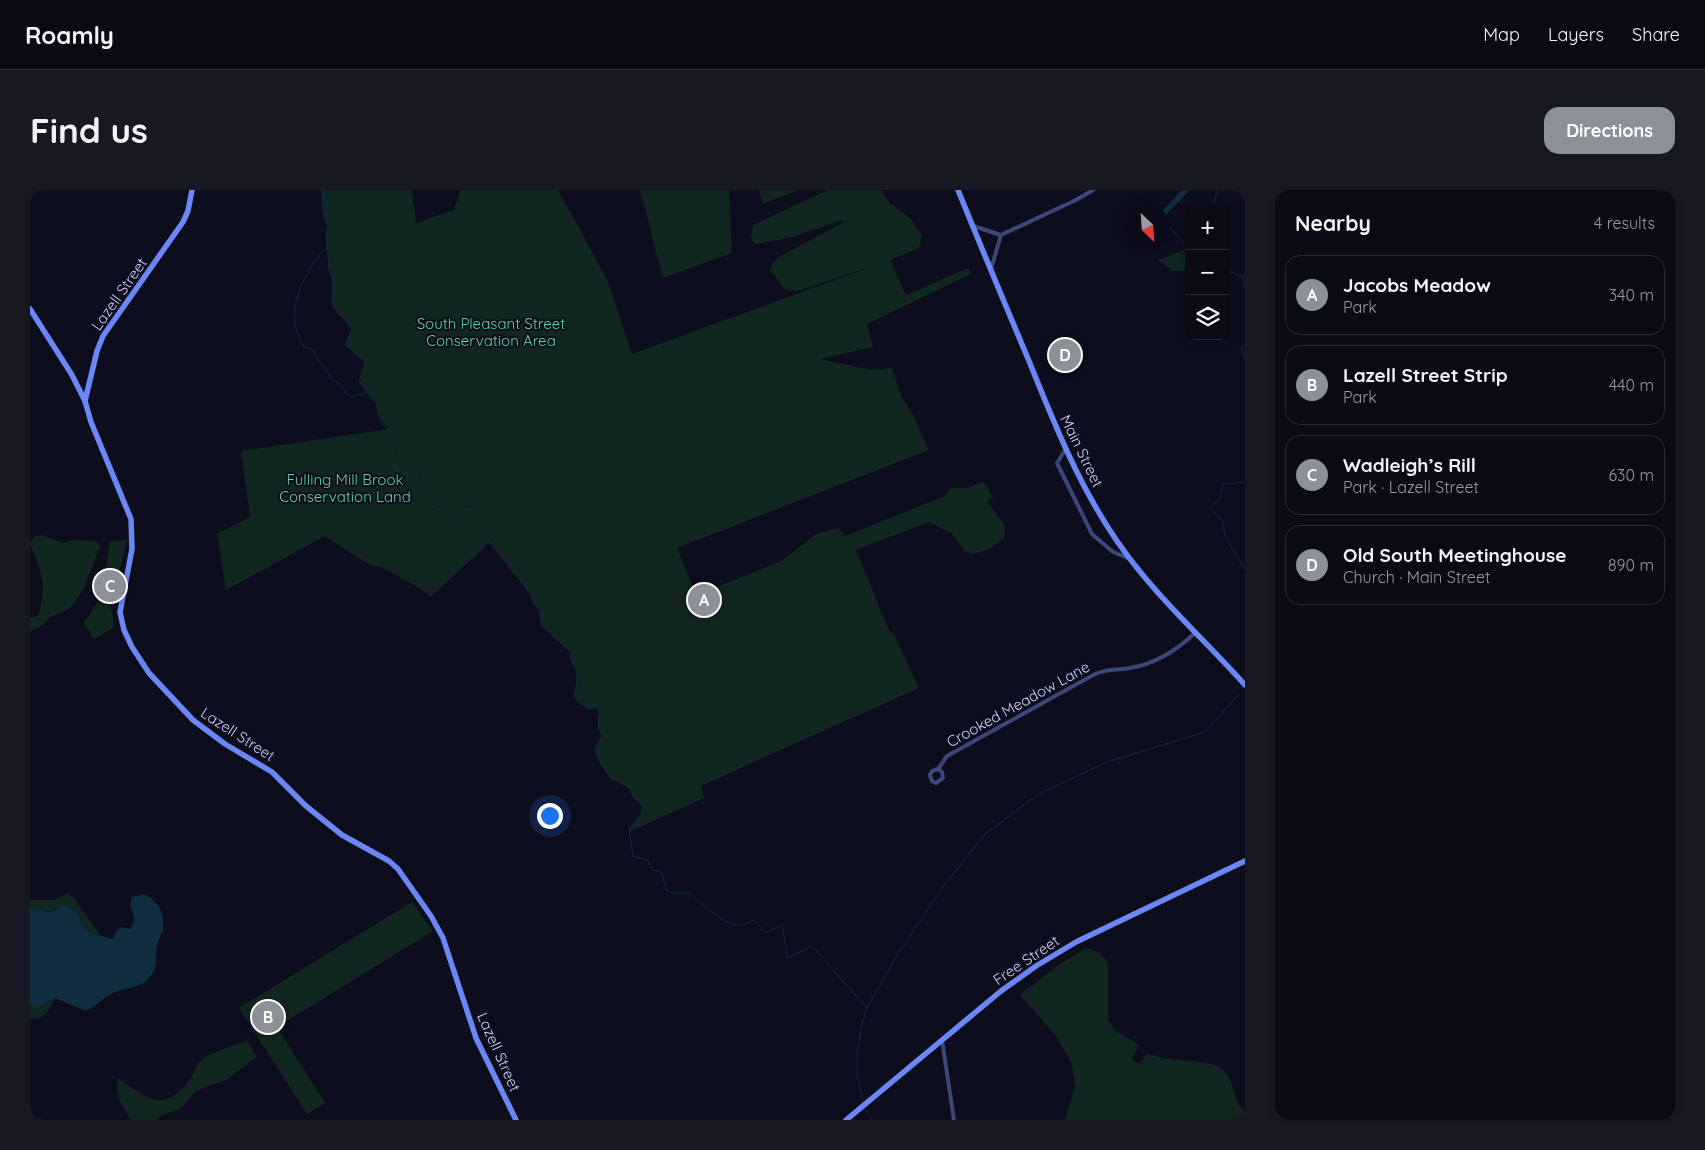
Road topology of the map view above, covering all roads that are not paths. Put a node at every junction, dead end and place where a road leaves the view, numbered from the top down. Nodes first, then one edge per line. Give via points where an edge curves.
1 (192, 190) edge
2 (958, 190) edge
3 (1093, 190) edge
4 (973, 226) junction
5 (1001, 235) junction
6 (991, 270) junction
7 (30, 309) edge
8 (85, 401) junction
9 (1066, 449) junction
10 (1130, 560) junction
11 (1195, 633) junction
12 (1245, 685) edge
13 (938, 769) dead end
14 (1245, 861) edge
15 (942, 1040) junction
16 (516, 1120) edge
17 (846, 1120) edge
18 (954, 1120) edge

1 - 8 street, Lazell Street via 183,222 100,342
2 - 4 street, Main Street
3 - 5 street via 1062,208
4 - 5 street
4 - 6 street, Main Street
5 - 6 street
6 - 9 street, Main Street
7 - 8 street
8 - 16 street, Lazell Street via 131,519 132,549 120,612 132,647 171,699 197,723 272,772 313,812 354,843 398,869 443,938 481,1051
9 - 10 street, Main Street via 1101,516
9 - 10 street via 1057,463 1087,526 1102,543
10 - 11 street, Main Street
11 - 12 street, Main Street
11 - 13 street, Crooked Meadow Lane via 1176,649 1141,666 1095,674 947,756
14 - 15 street, Free Street via 1062,950 1015,981
15 - 17 street, Free Street
15 - 18 street

